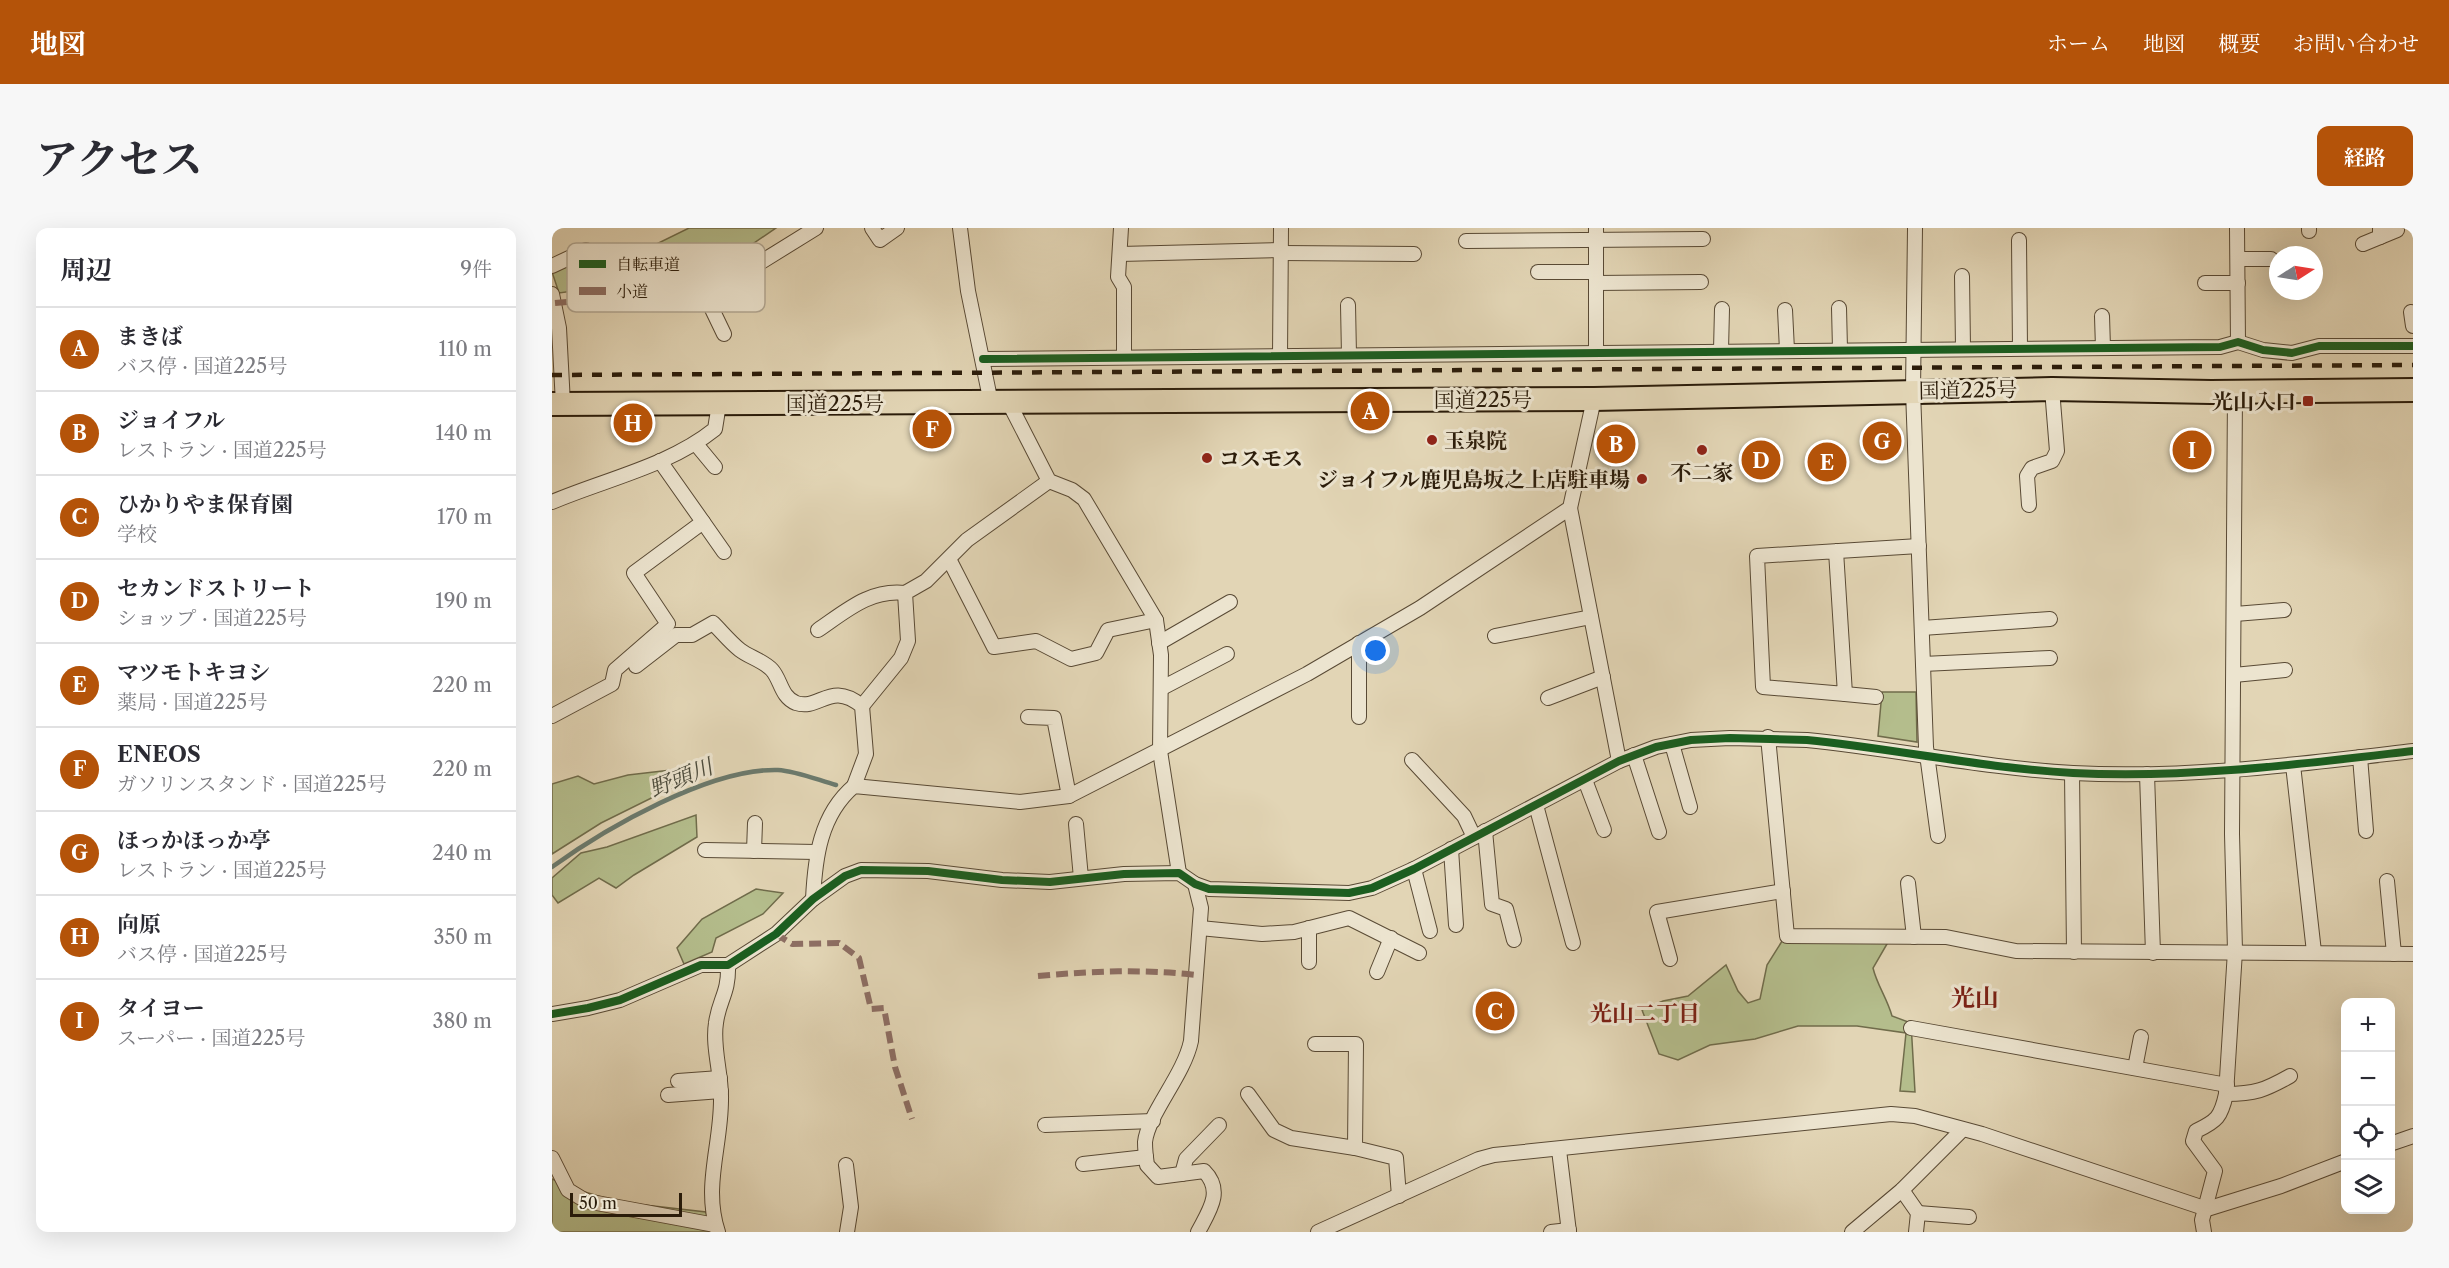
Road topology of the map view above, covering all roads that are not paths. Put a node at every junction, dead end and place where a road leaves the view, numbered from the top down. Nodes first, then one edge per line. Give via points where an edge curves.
1 (816, 228) edge
2 (872, 228) edge
3 (897, 228) edge
4 (960, 228) edge
5 (1121, 228) edge
6 (1281, 228) edge
7 (1915, 228) edge
8 (2237, 228) edge
9 (2397, 230) dead end
10 (2380, 232) edge
11 (1596, 234) edge
12 (1703, 239) dead end
13 (2019, 240) dead end
14 (1466, 241) dead end
15 (2363, 244) dead end
16 (1282, 252) junction
17 (1120, 254) junction
18 (1414, 254) dead end
19 (567, 259) edge
20 (2238, 259) junction
21 (2269, 259) edge
22 (765, 260) edge
23 (552, 266) edge
24 (1538, 272) dead end
25 (1962, 276) dead end
26 (1596, 277) junction
27 (1701, 282) dead end
28 (2205, 283) dead end
29 (2238, 283) junction
30 (552, 294) edge
31 (1348, 305) dead end
32 (1722, 309) dead end
33 (1839, 309) dead end
34 (1785, 310) dead end
35 (713, 312) edge
36 (2411, 312) dead end
37 (2102, 316) dead end
38 (2413, 326) edge
39 (556, 328) edge
40 (724, 334) dead end
41 (2238, 342) junction
42 (2413, 346) edge
43 (1914, 348) junction
44 (1963, 348) junction
45 (2020, 348) junction
46 (2103, 348) junction
47 (1840, 349) junction
48 (1722, 350) junction
49 (1787, 350) junction
50 (1596, 352) junction
51 (1280, 355) junction
52 (1349, 355) junction
53 (1124, 357) junction
54 (983, 359) junction
55 (2052, 390) junction
56 (2413, 390) edge
57 (1913, 391) junction
58 (2235, 392) junction
59 (1594, 399) junction
60 (1000, 403) junction
61 (557, 404) edge
62 (719, 404) junction
63 (696, 444) junction
64 (660, 461) junction
65 (715, 467) dead end
66 (1049, 481) junction
67 (552, 502) edge
68 (2029, 506) dead end
69 (1570, 508) junction
70 (703, 522) junction
71 (1919, 546) junction
72 (1836, 551) junction
73 (724, 552) dead end
74 (949, 559) junction
75 (905, 593) junction
76 (1230, 602) dead end
77 (2284, 610) dead end
78 (2235, 614) junction
79 (1591, 617) junction
80 (2050, 618) dead end
81 (1156, 620) junction
82 (1922, 628) junction
83 (818, 630) dead end
84 (1496, 636) dead end
85 (1160, 643) junction
86 (1359, 644) junction
87 (1227, 654) dead end
88 (2050, 657) dead end
89 (1923, 664) junction
90 (636, 666) dead end
91 (2286, 670) dead end
92 (2234, 675) junction
93 (1603, 677) junction
94 (1161, 687) junction
95 (1845, 694) junction
96 (1876, 697) dead end
97 (1548, 698) dead end
98 (862, 706) junction
99 (552, 716) edge
100 (1028, 717) dead end
101 (1359, 717) dead end
102 (1768, 737) junction
103 (1672, 744) junction
104 (1160, 751) junction
105 (1634, 755) junction
106 (1926, 755) junction
107 (2413, 755) edge
108 (2360, 758) junction
109 (1412, 760) dead end
110 (1619, 761) junction
111 (2294, 765) junction
112 (2234, 770) junction
113 (2072, 773) junction
114 (2146, 774) junction
115 (1585, 780) junction
116 (854, 786) junction
117 (1068, 796) junction
118 (1536, 805) junction
119 (1690, 807) dead end
120 (755, 823) dead end
121 (1076, 824) dead end
122 (1604, 830) dead end
123 (2366, 831) dead end
124 (1659, 832) dead end
125 (1479, 834) junction
126 (1938, 836) dead end
127 (1451, 849) junction
128 (705, 850) dead end
129 (754, 851) junction
130 (816, 852) junction
131 (1414, 869) junction
132 (1179, 873) junction
133 (1081, 878) junction
134 (2387, 881) dead end
135 (1195, 884) junction
136 (1908, 884) dead end
137 (1783, 891) junction
138 (813, 899) junction
139 (1456, 925) dead end
140 (1200, 928) junction
141 (1309, 928) junction
142 (1430, 931) dead end
143 (1914, 937) junction
144 (1391, 938) junction
145 (1514, 940) dead end
146 (1573, 944) dead end
147 (2235, 951) junction
148 (2074, 952) junction
149 (2314, 952) junction
150 (1419, 953) dead end
151 (2152, 953) junction
152 (2394, 954) junction
153 (2413, 954) edge
154 (1670, 958) dead end
155 (1309, 962) dead end
156 (728, 965) junction
157 (1377, 972) dead end
158 (552, 1014) edge
159 (1911, 1028) dead end
160 (2141, 1037) dead end
161 (1315, 1044) dead end
162 (2135, 1068) junction
163 (2290, 1076) dead end
164 (678, 1081) dead end
165 (720, 1084) junction
166 (2226, 1089) junction
167 (1248, 1094) dead end
168 (668, 1095) dead end
169 (1153, 1121) junction
170 (1045, 1125) dead end
171 (1219, 1125) dead end
172 (1962, 1130) junction
173 (2413, 1136) edge
174 (2395, 1143) edge
175 (1355, 1148) junction
176 (1559, 1150) junction
177 (1146, 1157) junction
178 (552, 1158) edge
179 (2341, 1163) edge
180 (1083, 1164) dead end
181 (846, 1165) dead end
182 (1182, 1174) junction
183 (1902, 1190) junction
184 (1398, 1196) junction
185 (2207, 1209) junction
186 (1918, 1213) junction
187 (1969, 1217) dead end
188 (717, 1228) edge
189 (1335, 1228) edge
190 (1569, 1231) edge
191 (847, 1232) edge
192 (1198, 1232) edge
193 (1318, 1232) edge
194 (1551, 1232) edge
195 (1852, 1232) edge
196 (1916, 1232) edge
197 (2204, 1232) edge

1 - 22 street
2 - 3 street via 880,240
4 - 54 street via 968,291
5 - 17 street
6 - 16 street
7 - 43 street
8 - 20 street
9 - 10 street
10 - 15 street
11 - 12 street
11 - 14 street
11 - 26 street
13 - 45 street
16 - 17 street
16 - 18 street
16 - 51 street
17 - 53 street
19 - 23 street
20 - 21 street
20 - 29 street
24 - 26 street
25 - 44 street
26 - 27 street
26 - 50 street
28 - 29 street
29 - 41 street
30 - 39 street
31 - 52 street
32 - 48 street
33 - 47 street
34 - 49 street
35 - 40 street
36 - 38 street
37 - 46 street
39 - 61 street
41 - 42 street via 2263,350 2292,352 2319,346
41 - 46 street via 2220,347
43 - 44 street
43 - 47 street
43 - 57 street
44 - 45 street
45 - 46 street
47 - 49 street
48 - 49 street
48 - 50 street
50 - 52 street
51 - 52 street
51 - 53 street
53 - 54 street
54 - 60 street
55 - 57 highway, 国道225号
55 - 58 highway, 国道225号
55 - 68 street via 2057,451 2052,461 2032,468 2027,476
56 - 58 highway, 国道225号
57 - 59 highway, 国道225号
57 - 71 street
58 - 78 street
59 - 60 highway, 国道225号
59 - 69 street
60 - 62 highway, 国道225号
60 - 66 street
61 - 62 highway, 国道225号
62 - 63 street via 715,429
63 - 64 street
63 - 65 street
64 - 67 street
64 - 70 street
66 - 74 street via 967,540
66 - 81 street via 1084,499
69 - 79 street
69 - 86 street
70 - 73 street
70 - 99 street via 634,573 668,624 615,670 612,684
71 - 72 street
71 - 82 street
72 - 95 street
72 - 95 street via 1757,556 1763,687
74 - 75 street via 926,581
74 - 81 street via 994,647 1036,641 1071,659 1096,653 1108,630
75 - 83 street via 892,591 868,597
75 - 98 street via 908,641 901,658
76 - 85 street
77 - 78 street
78 - 92 street
79 - 84 street
79 - 93 street
80 - 82 street
81 - 85 street
82 - 89 street
85 - 94 street
86 - 101 street
86 - 104 street
87 - 94 street
88 - 89 street
89 - 106 street
90 - 98 street via 676,635 692,635 713,623 738,649 772,669 790,700 799,704 836,694 850,696
91 - 92 street
92 - 112 street
93 - 97 street
93 - 110 street
94 - 104 street
95 - 96 street
98 - 116 street via 866,754
100 - 117 street via 1054,718
102 - 103 street
102 - 106 street
102 - 137 street
103 - 105 street
103 - 119 street
104 - 117 street
104 - 132 street
105 - 110 street
105 - 124 street
106 - 113 street
106 - 126 street
107 - 108 street
108 - 111 street
108 - 123 street
109 - 125 street
110 - 115 street
111 - 112 street
111 - 149 street
112 - 114 street
112 - 147 street
113 - 114 street
113 - 148 street
114 - 151 street
115 - 118 street
115 - 122 street
116 - 117 street via 1020,802
116 - 130 street via 845,793 825,827
118 - 125 street
118 - 146 street
120 - 129 street
121 - 133 street
125 - 127 street
125 - 145 street via 1492,904 1506,909
127 - 131 street
127 - 139 street
128 - 129 street
129 - 130 street
130 - 138 street
131 - 135 street via 1372,888 1349,893 1209,889
131 - 142 street
132 - 133 street
132 - 135 street
133 - 138 street via 1050,882 928,871 861,870 845,876
134 - 152 street
135 - 140 street via 1201,908
136 - 143 street
137 - 143 street via 1787,936
137 - 154 street via 1657,912
138 - 156 street via 776,934
140 - 141 street via 1262,934
140 - 169 street via 1187,1060
141 - 144 street via 1349,918
141 - 155 street
143 - 148 street via 1946,937 2016,951
144 - 150 street
144 - 157 street
147 - 149 street
147 - 151 street via 2228,955
147 - 166 street
148 - 151 street
149 - 152 street
152 - 153 street
156 - 158 street via 701,965 620,1000
156 - 165 street via 729,986 716,1022
159 - 162 street
160 - 162 street
161 - 175 street via 1356,1044
162 - 166 street
163 - 166 street via 2252,1094
164 - 165 street
165 - 168 street
165 - 188 street via 710,1189
166 - 185 street via 2222,1113 2196,1131 2193,1141 2215,1171
167 - 175 street via 1274,1130 1291,1138
169 - 170 street
169 - 177 street via 1145,1141
171 - 182 street via 1186,1159
172 - 176 street via 1915,1116 1891,1114
172 - 183 street
172 - 185 street
173 - 174 street
175 - 184 street via 1396,1158
176 - 184 street via 1479,1159
176 - 190 street
177 - 180 street
177 - 182 street via 1151,1172 1158,1177
178 - 188 street via 568,1190 586,1201
179 - 185 street
181 - 191 street via 851,1207
182 - 192 street via 1204,1171 1212,1179 1213,1201
183 - 186 street
183 - 195 street
184 - 189 street
185 - 197 street via 2202,1220
186 - 187 street
186 - 196 street
189 - 193 street
190 - 194 street

